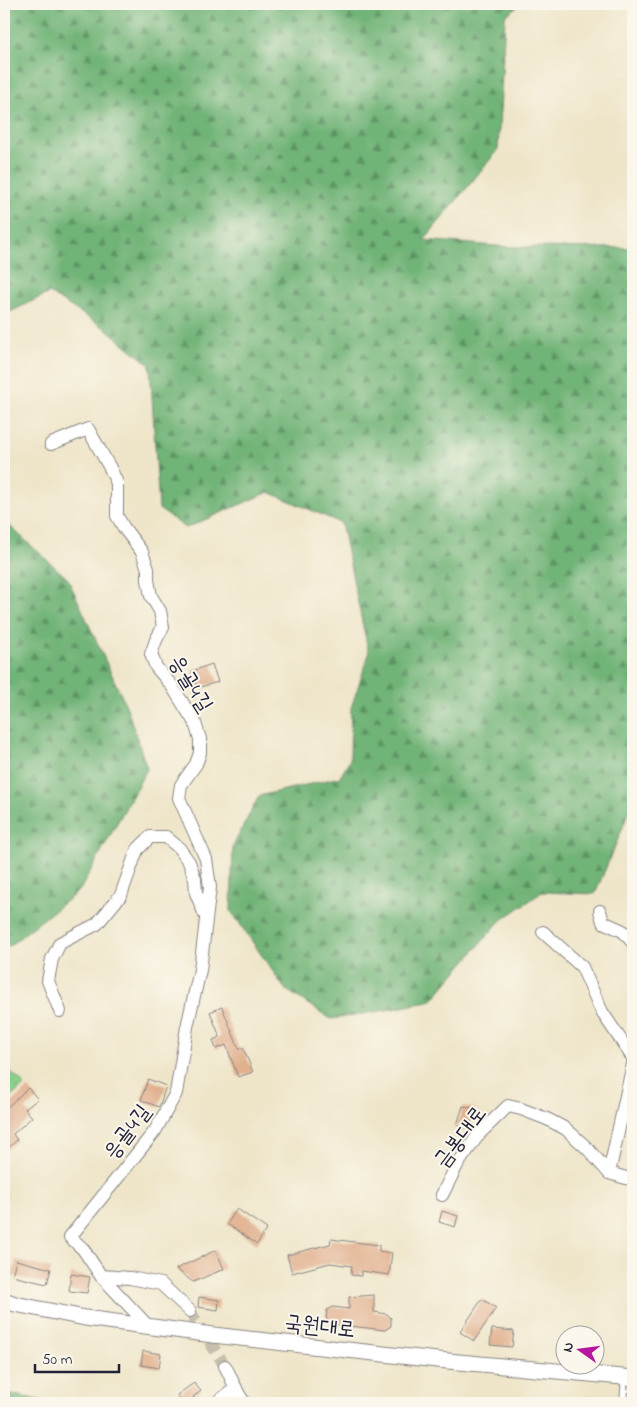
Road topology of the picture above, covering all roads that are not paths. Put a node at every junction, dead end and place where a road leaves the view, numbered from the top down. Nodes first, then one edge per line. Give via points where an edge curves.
1 (51, 444) dead end
2 (600, 910) dead end
3 (206, 917) junction
4 (543, 932) dead end
5 (633, 943) edge
6 (60, 1012) dead end
7 (633, 1058) edge
8 (633, 1064) edge
9 (609, 1173) junction
10 (633, 1180) edge
11 (442, 1195) dead end
12 (101, 1276) junction
13 (4, 1300) edge
14 (190, 1311) tunnel mouth
15 (149, 1327) junction
16 (225, 1366) tunnel mouth
17 (629, 1377) edge
18 (236, 1388) junction
19 (216, 1403) edge
20 (245, 1403) edge
21 (623, 1403) edge

1 - 3 street, 응골4길 via 88,429 117,483 117,516 142,552 148,569 151,596 160,611 163,627 152,654 156,667 195,723 200,738 200,753 182,785 179,798 206,859 210,886
2 - 5 street via 603,922 623,931
3 - 6 street, 응골4길 via 189,862 166,837 150,837 137,850 120,895 96,924 60,943 52,959 48,981
3 - 12 street, 응골4길 via 200,970 176,1094 155,1130 70,1237 83,1249
4 - 7 street via 582,967 602,1012
8 - 9 street
9 - 10 street
9 - 11 street, 금봉대로 via 566,1129 508,1106 479,1134 457,1165
12 - 14 street via 161,1284
12 - 15 street, 응골4길
13 - 15 street, 국원대로 via 85,1318
15 - 17 street, 국원대로 via 428,1359
16 - 18 street
17 - 21 lane
18 - 19 street
18 - 20 street

